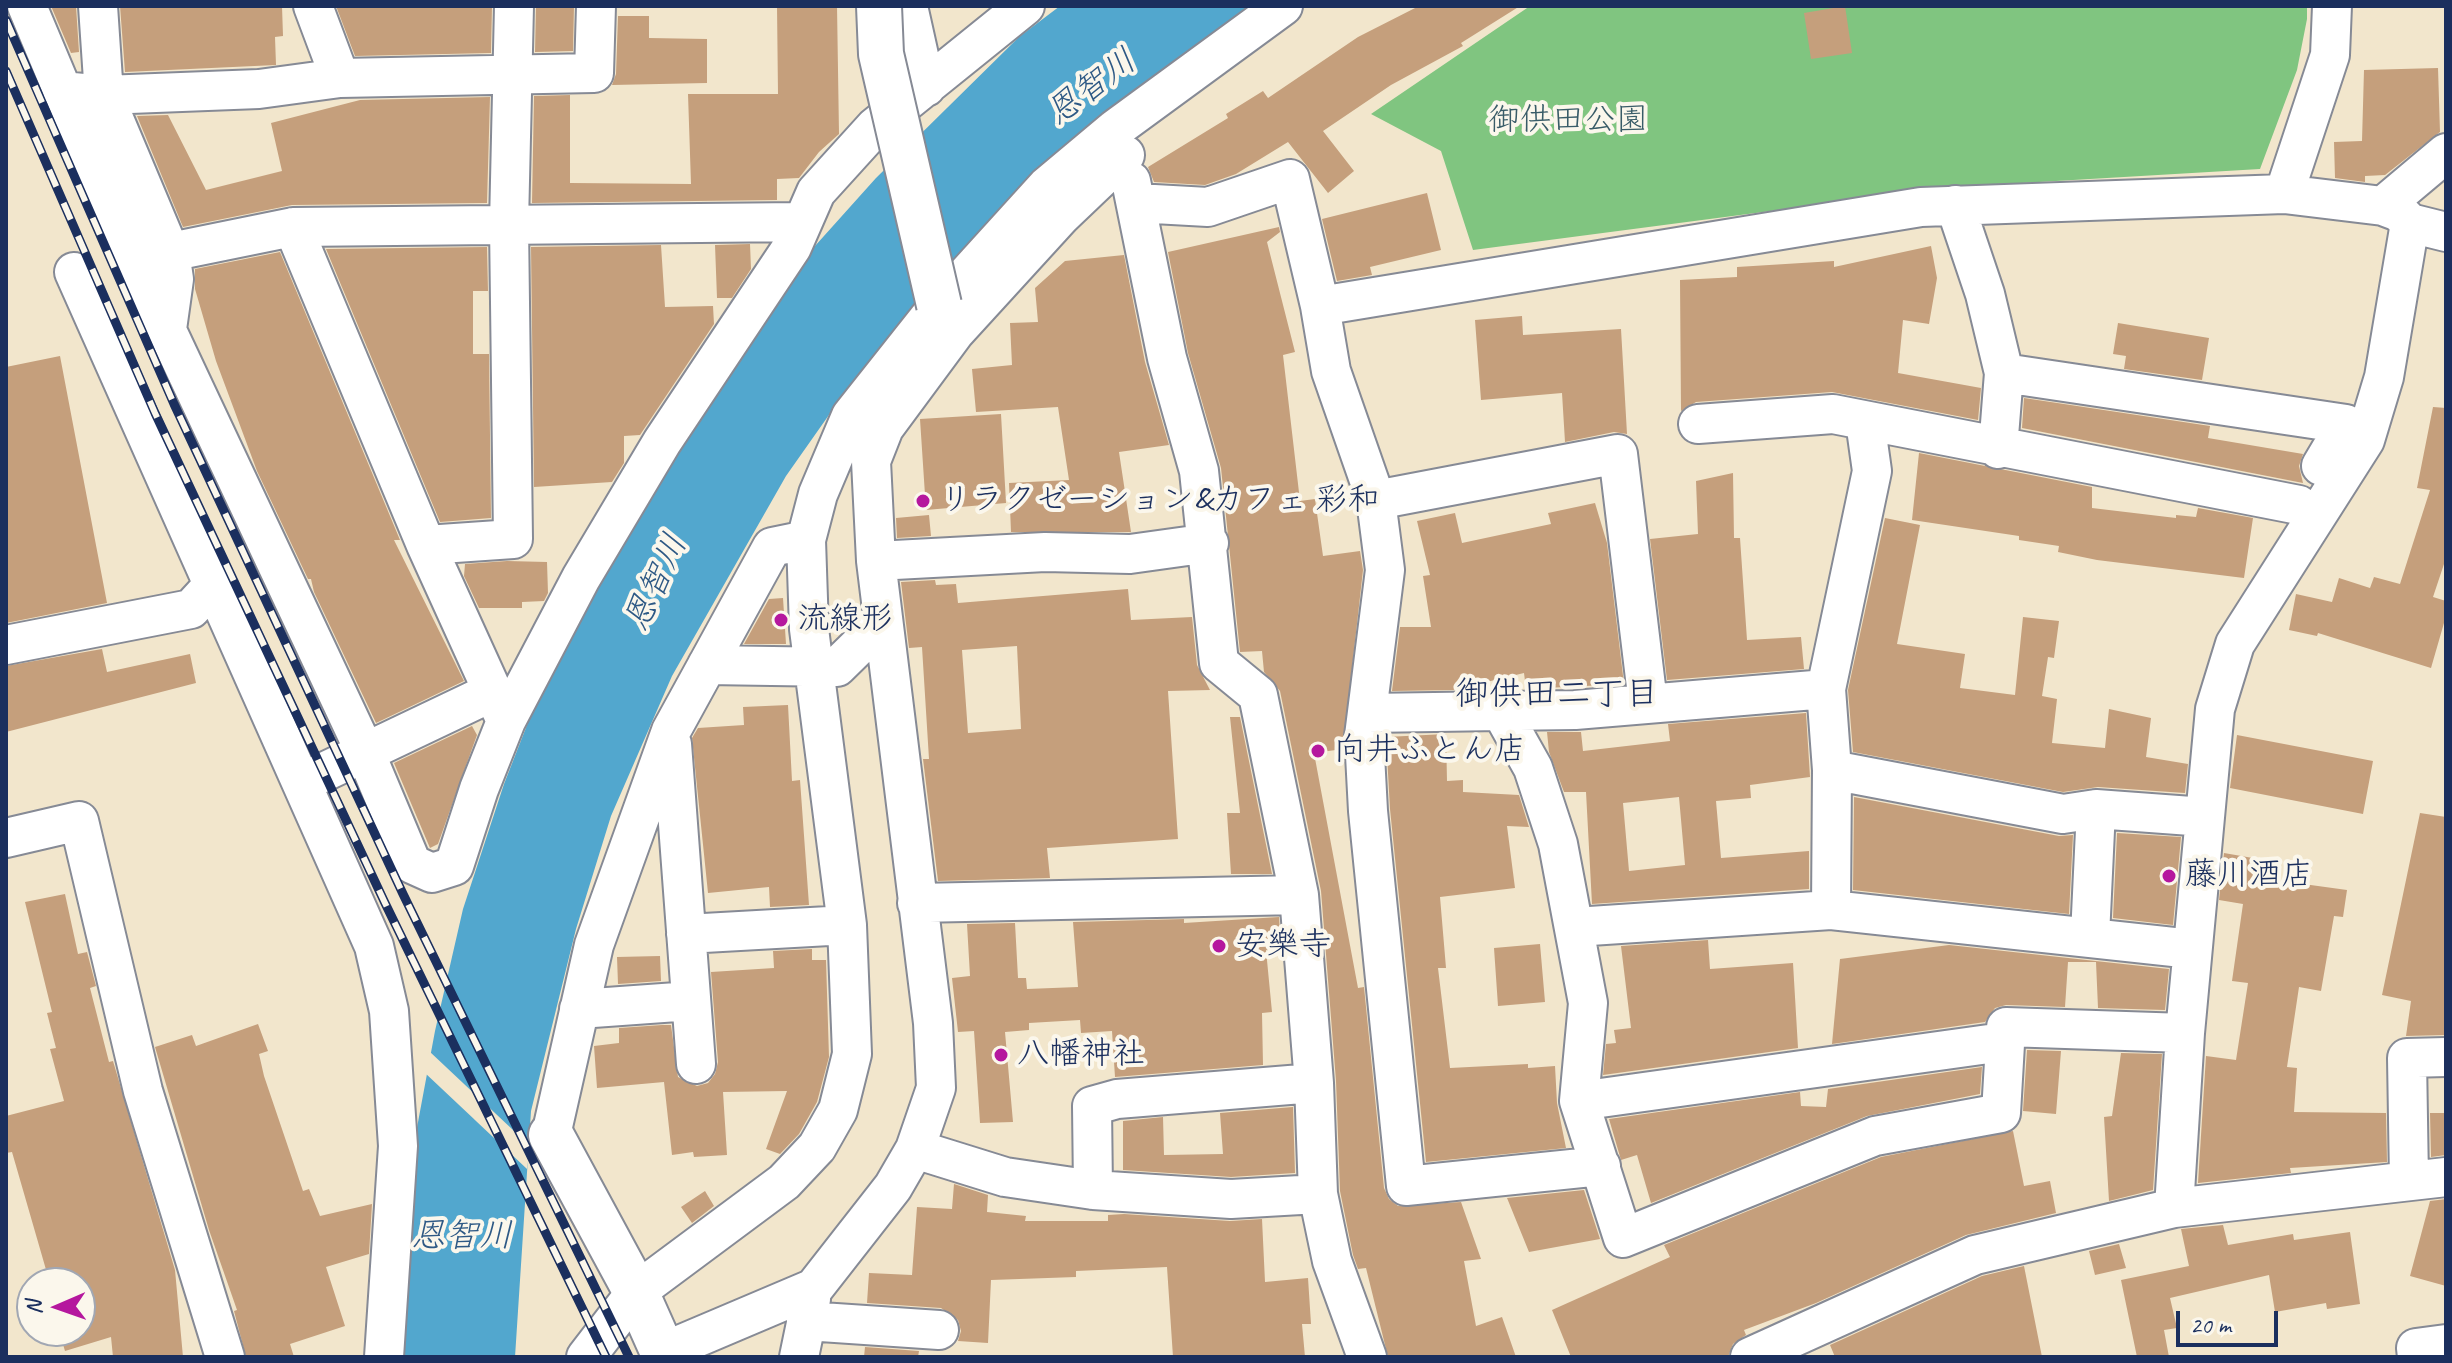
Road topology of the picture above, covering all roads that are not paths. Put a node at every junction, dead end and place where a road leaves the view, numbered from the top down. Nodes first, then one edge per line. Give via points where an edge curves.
1 (27, 6) edge
2 (98, 6) edge
3 (313, 6) edge
4 (514, 6) edge
5 (596, 6) edge
6 (862, 6) edge
7 (879, 6) edge
8 (908, 6) edge
9 (1025, 6) edge
10 (1283, 6) edge
11 (2332, 6) edge
12 (513, 73) junction
13 (340, 78) junction
14 (926, 87) junction
15 (62, 91) junction
16 (104, 95) junction
17 (875, 127) junction
18 (1120, 142) junction
19 (2446, 153) edge
20 (2284, 194) junction
21 (1136, 203) junction
22 (1955, 205) junction
23 (2413, 221) edge
24 (801, 222) junction
25 (509, 224) junction
26 (293, 227) junction
27 (170, 252) junction
28 (131, 254) junction
29 (74, 272) dead end
30 (939, 305) junction
31 (1320, 306) junction
32 (167, 329) junction
33 (2004, 373) junction
34 (1865, 421) junction
35 (1698, 424) dead end
36 (1998, 449) junction
37 (1376, 500) junction
38 (2299, 505) junction
39 (806, 540) junction
40 (1209, 543) junction
41 (426, 545) junction
42 (876, 561) junction
43 (214, 584) junction
44 (2265, 595) junction
45 (883, 622) junction
46 (6, 645) edge
47 (707, 665) junction
48 (814, 668) junction
49 (1826, 689) junction
50 (1648, 703) junction
51 (499, 706) junction
52 (1501, 711) junction
53 (1368, 713) junction
54 (671, 731) junction
55 (365, 752) junction
56 (1832, 770) junction
57 (303, 782) junction
58 (2096, 809) junction
59 (2205, 817) junction
60 (6, 838) edge
61 (1299, 895) junction
62 (917, 903) junction
63 (1831, 910) junction
64 (847, 925) junction
65 (1575, 927) junction
66 (686, 934) junction
67 (2090, 936) junction
68 (2192, 949) junction
69 (691, 1001) junction
70 (579, 1009) junction
71 (2185, 1033) junction
72 (2003, 1042) junction
73 (2446, 1057) edge
74 (696, 1064) dead end
75 (1314, 1083) junction
76 (1579, 1101) junction
77 (551, 1135) joint
78 (915, 1149) junction
79 (1601, 1166) junction
80 (2428, 1178) edge
81 (1093, 1190) junction
82 (1318, 1194) junction
83 (2174, 1208) junction
84 (636, 1292) junction
85 (806, 1322) edge
86 (939, 1330) dead end
87 (2446, 1344) edge
88 (664, 1354) edge
89 (225, 1357) edge
90 (384, 1357) edge
91 (586, 1357) edge
92 (1367, 1357) edge
93 (1750, 1357) edge
94 (2417, 1357) edge

1 - 15 street
2 - 16 street
3 - 13 street
4 - 12 street
5 - 12 street via 594,73
6 - 17 street via 861,48
7 - 30 street, bridge via 881,54
8 - 14 street
9 - 14 street
10 - 18 street
11 - 20 street via 2330,55
12 - 13 street
12 - 25 street
13 - 16 street via 259,89
14 - 17 street
15 - 16 street
15 - 28 street
16 - 27 street
17 - 24 street via 816,192
18 - 21 street
18 - 30 street via 1047,186
18 - 42 street via 955,332 884,428 871,461
19 - 23 street
20 - 22 street
20 - 23 street
21 - 31 street via 1208,207 1290,179
21 - 40 street via 1167,358 1199,471
22 - 31 street
22 - 33 street
23 - 44 street via 2384,377 2365,440
24 - 25 street
24 - 51 street via 792,247 662,442
25 - 26 street
25 - 41 street via 513,539
26 - 27 street
26 - 41 street
27 - 28 street
27 - 32 street via 174,279
28 - 32 street
29 - 43 street
30 - 39 street via 851,416 818,494
31 - 37 street via 1331,371
32 - 55 street
33 - 36 street
33 - 38 street via 2346,424
34 - 35 street via 1833,414
34 - 36 street
34 - 49 street via 1872,471
36 - 38 street
37 - 50 street via 1618,454
37 - 53 street via 1385,570
38 - 44 street via 2251,582
39 - 47 street via 772,547
39 - 48 street
40 - 42 street via 1130,554 1045,552
40 - 61 street via 1219,663 1258,695
41 - 51 street
42 - 45 street
43 - 46 street via 191,609
43 - 57 street
44 - 59 street via 2235,644 2215,709
45 - 48 street via 837,667
45 - 62 street
47 - 48 street
47 - 54 street
48 - 64 street
49 - 50 street
49 - 56 street
50 - 52 street
51 - 55 street
51 - 55 street via 454,866 432,873 412,864
52 - 53 street
52 - 65 street via 1533,768 1558,844
53 - 79 street via 1368,811 1406,1186
54 - 66 street
54 - 70 street via 594,945
55 - 57 street
56 - 58 street via 2063,814
56 - 63 street
57 - 90 street via 374,946 389,1011 398,1146
58 - 59 street
58 - 67 street
59 - 68 street
60 - 89 street via 79,821 143,1091
61 - 62 street
61 - 75 street
62 - 78 street via 936,1088
63 - 65 street
63 - 67 street
64 - 66 street
64 - 84 street via 852,1054 838,1110 817,1147 784,1182
65 - 76 street via 1588,1003
66 - 69 street
67 - 68 street
68 - 71 street
69 - 70 street
69 - 74 street
70 - 77 street
71 - 72 street via 2006,1027
71 - 83 street
72 - 76 street
72 - 79 street via 2001,1113 1875,1136 1623,1238
73 - 80 street via 2407,1058
75 - 81 street via 1117,1099 1092,1106
75 - 82 street
76 - 79 street
77 - 84 street
78 - 81 street via 1005,1177
78 - 85 street
80 - 83 street
81 - 82 street via 1231,1199
82 - 92 street via 1332,1261
83 - 93 street via 1975,1255
84 - 88 street
84 - 91 street
85 - 86 street
85 - 88 street
87 - 94 street via 2416,1348

